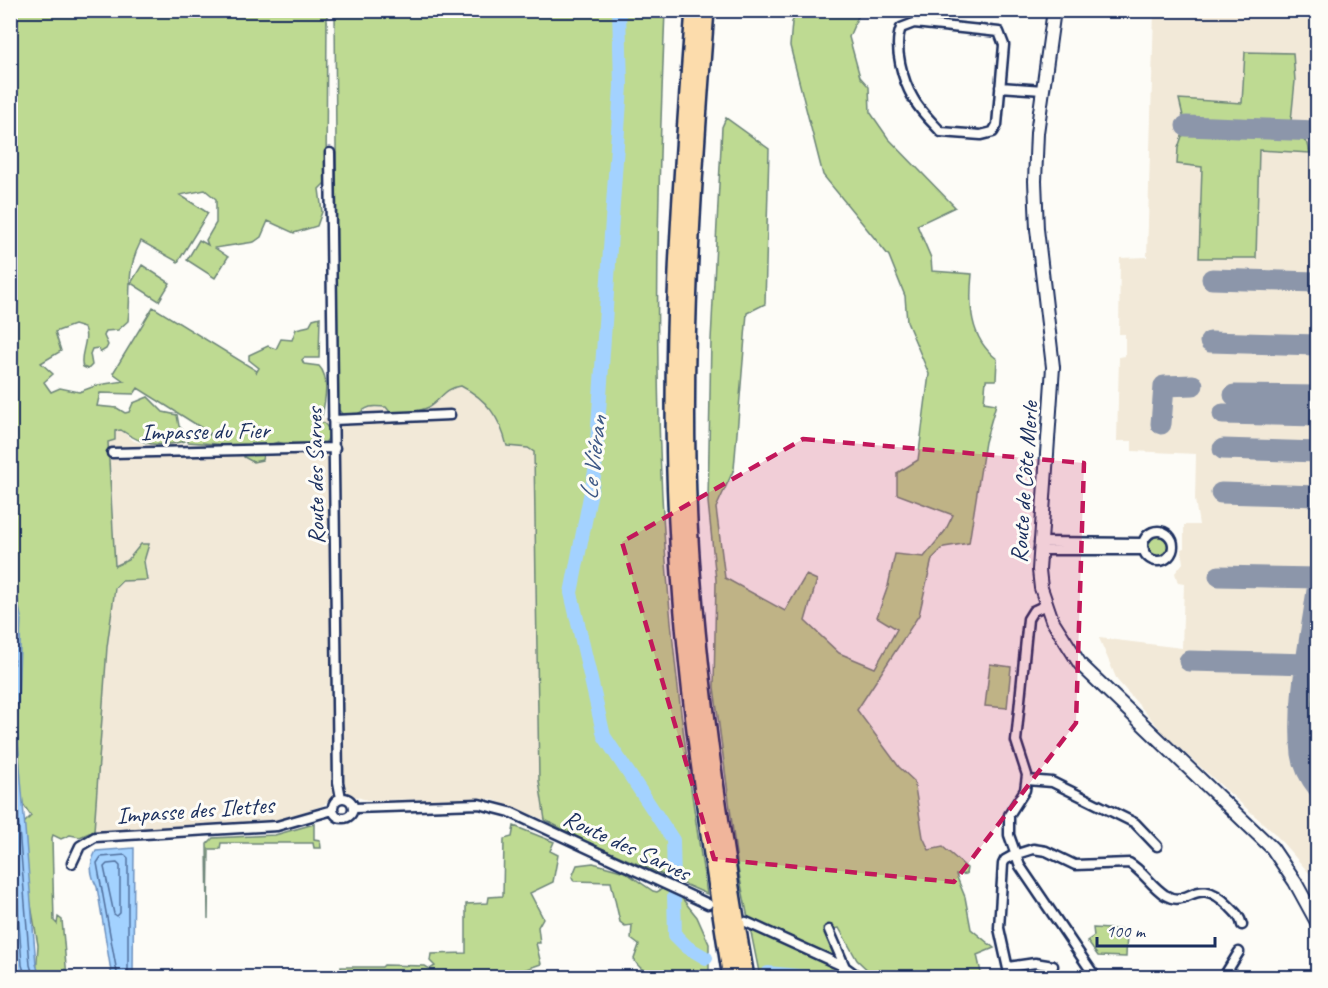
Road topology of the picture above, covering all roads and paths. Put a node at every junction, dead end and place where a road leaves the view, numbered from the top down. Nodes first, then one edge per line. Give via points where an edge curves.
1 (694, 10) edge
2 (706, 10) edge
3 (1053, 10) edge
4 (1000, 87) junction
5 (1043, 90) junction
6 (330, 153) dead end
7 (450, 415) dead end
8 (333, 420) junction
9 (335, 448) junction
10 (112, 453) dead end
11 (1039, 546) junction
12 (1144, 546) dead end
13 (1046, 605) junction
14 (1027, 780) junction
15 (340, 798) junction
16 (354, 808) junction
17 (333, 810) junction
18 (1157, 846) dead end
19 (1014, 855) junction
20 (72, 863) dead end
21 (708, 904) dead end
22 (747, 922) dead end
23 (1317, 924) edge
24 (1242, 926) dead end
25 (829, 930) dead end
26 (1239, 952) dead end
27 (1053, 966) dead end
28 (845, 967) junction
29 (1008, 967) junction
30 (731, 978) edge
31 (746, 978) edge
32 (860, 978) edge
33 (1010, 978) edge
34 (1096, 978) edge
35 (1223, 978) edge

1 - 30 highway via 676,279 673,395 677,522 698,768
2 - 31 highway via 688,281 689,521 711,765
3 - 5 main road, Route de Côte Merle
4 - 4 street via 1004,45 999,32 914,23 901,28 898,46 907,87 941,132 993,132
4 - 5 street
5 - 11 main road, Route de Côte Merle via 1035,181 1053,367
6 - 8 street, Route des Sarves
7 - 8 street
8 - 9 street, Route des Sarves
9 - 10 street, Impasse du Fier
9 - 15 street, Route des Sarves
11 - 12 street
11 - 13 main road, Route de Côte Merle
13 - 14 street via 1031,613 1027,632 1016,738
13 - 23 main road, Route de Côte Merle via 1058,633 1080,664 1272,848
14 - 18 street via 1052,782 1135,823
14 - 19 street via 1008,824
15 - 16 street via 350,800
15 - 17 street
16 - 17 street via 344,818
16 - 21 street, Route des Sarves via 479,804 510,812
17 - 20 street, Impasse des Ilettes via 277,826 94,837 80,846
19 - 24 street via 1038,849 1075,865 1129,863 1168,896 1216,893 1240,917
19 - 29 street via 1004,862 998,921
19 - 34 street
22 - 28 street
25 - 28 street
26 - 35 street
27 - 29 street via 1035,963
28 - 32 street
29 - 33 street

